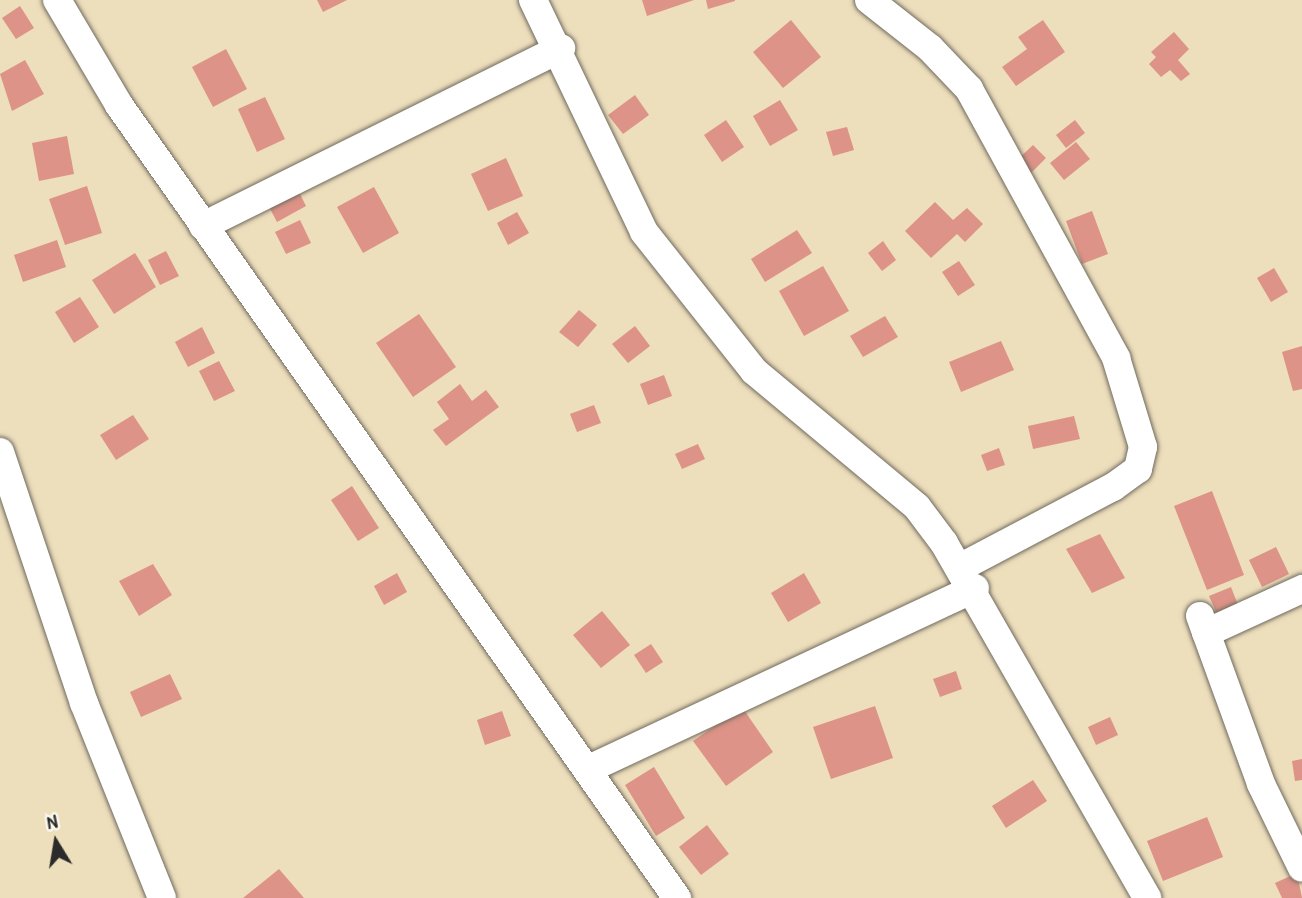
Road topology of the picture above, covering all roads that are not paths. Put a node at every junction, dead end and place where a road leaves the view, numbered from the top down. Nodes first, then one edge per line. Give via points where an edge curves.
1 (57, 0) edge
2 (533, 0) edge
3 (869, 0) edge
4 (561, 48) junction
5 (202, 226) junction
6 (0, 452) edge
7 (968, 577) junction
8 (1302, 589) edge
9 (592, 768) junction
10 (1302, 868) edge
11 (162, 898) edge
12 (677, 898) edge
13 (1147, 898) edge

1 - 5 street via 119,105
2 - 4 street
3 - 7 street via 930,48 969,89 1116,358 1143,447 1138,469
4 - 5 street
4 - 7 street via 602,154 644,232 721,334 754,371 916,508
5 - 9 street
6 - 11 street via 84,702
7 - 9 street
7 - 13 street
8 - 10 street via 1203,624 1261,784
9 - 12 street

